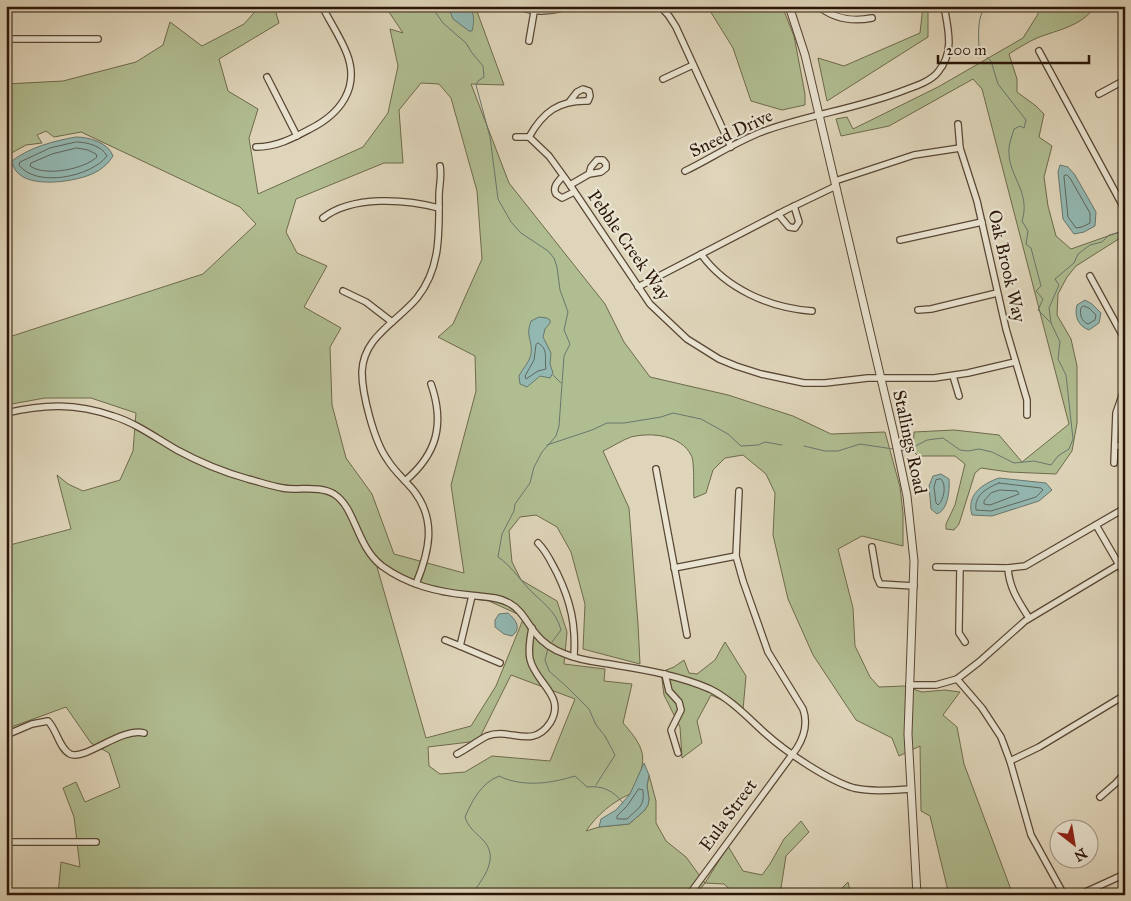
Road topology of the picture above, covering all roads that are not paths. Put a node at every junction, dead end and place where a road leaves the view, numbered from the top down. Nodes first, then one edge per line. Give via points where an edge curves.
1 (322, 6) edge
2 (518, 6) edge
3 (571, 6) edge
4 (660, 6) edge
5 (789, 6) edge
6 (818, 6) edge
7 (944, 6) edge
8 (534, 12) junction
9 (872, 18) dead end
10 (6, 39) edge
11 (98, 39) dead end
12 (529, 41) dead end
13 (1039, 51) dead end
14 (694, 65) junction
15 (268, 77) dead end
16 (663, 79) dead end
17 (1125, 80) edge
18 (1099, 94) dead end
19 (570, 101) dead end
20 (820, 115) junction
21 (958, 124) dead end
22 (297, 136) junction
23 (516, 137) dead end
24 (529, 137) junction
25 (731, 147) junction
26 (256, 148) dead end
27 (960, 148) junction
28 (440, 166) dead end
29 (685, 171) dead end
30 (589, 174) dead end
31 (563, 176) junction
32 (835, 184) junction
33 (570, 185) junction
34 (574, 192) junction
35 (794, 206) junction
36 (439, 208) junction
37 (1125, 210) edge
38 (778, 214) junction
39 (324, 218) dead end
40 (982, 222) junction
41 (900, 240) dead end
42 (701, 254) junction
43 (1090, 276) dead end
44 (638, 287) junction
45 (343, 291) dead end
46 (998, 293) junction
47 (918, 310) dead end
48 (812, 311) dead end
49 (392, 322) junction
50 (1125, 340) edge
51 (1015, 362) junction
52 (953, 376) junction
53 (881, 379) junction
54 (431, 384) dead end
55 (1125, 387) edge
56 (959, 396) dead end
57 (6, 413) edge
58 (1027, 415) dead end
59 (1116, 446) junction
60 (1125, 446) edge
61 (1114, 463) dead end
62 (656, 469) dead end
63 (405, 481) junction
64 (739, 491) dead end
65 (1125, 508) edge
66 (1096, 525) junction
67 (538, 543) dead end
68 (872, 547) dead end
69 (736, 556) junction
70 (1122, 563) edge
71 (936, 567) dead end
72 (674, 568) junction
73 (960, 568) junction
74 (1008, 568) junction
75 (1125, 575) edge
76 (416, 584) junction
77 (914, 586) junction
78 (472, 596) junction
79 (1029, 618) junction
80 (532, 628) junction
81 (687, 635) dead end
82 (445, 640) dead end
83 (965, 642) dead end
84 (460, 646) junction
85 (574, 657) junction
86 (500, 662) dead end
87 (664, 674) junction
88 (957, 679) junction
89 (909, 685) junction
90 (1125, 695) edge
91 (144, 733) dead end
92 (6, 735) edge
93 (678, 753) dead end
94 (458, 754) dead end
95 (792, 754) junction
96 (1010, 761) junction
97 (1125, 772) edge
98 (911, 789) junction
99 (1100, 797) dead end
100 (6, 842) edge
101 (96, 842) dead end
102 (1124, 875) edge
103 (689, 895) edge
104 (917, 895) edge
105 (1064, 895) edge
106 (1079, 895) edge

1 - 22 street via 347,54 350,86 334,114
2 - 8 street
3 - 8 street
4 - 14 street via 673,21
5 - 20 street, Stallings Road via 804,48
6 - 9 street via 839,18 854,21
7 - 20 street, Sneed Drive via 949,47 938,73 894,95
8 - 12 street
10 - 11 street
13 - 37 street
14 - 16 street
14 - 25 street
15 - 22 street
17 - 18 street
19 - 24 street via 545,115
20 - 25 street, Sneed Drive via 761,132
20 - 32 street, Stallings Road
21 - 27 street, Oak Brook Way
22 - 26 street via 278,145
23 - 24 street
24 - 31 street, Pebble Creek Way via 549,156
25 - 29 street, Sneed Drive
27 - 32 street via 914,155
27 - 40 street, Oak Brook Way
28 - 36 street
30 - 33 street
31 - 33 street, Pebble Creek Way
31 - 34 street, Pebble Creek Way via 555,187 556,194 564,198
32 - 35 street
32 - 53 street, Stallings Road
33 - 34 street, Pebble Creek Way
34 - 44 street, Pebble Creek Way
35 - 38 street
35 - 38 street via 799,222 795,228 789,227
36 - 39 street via 376,201 350,206
36 - 49 street via 438,247 432,273 417,298
38 - 42 street
40 - 41 street
40 - 46 street, Oak Brook Way
42 - 44 street
42 - 48 street via 722,275 753,296 793,309
43 - 50 street
44 - 53 street, Pebble Creek Way via 660,315 687,339 736,366 804,383
45 - 49 street via 366,302
46 - 47 street
46 - 51 street, Oak Brook Way
49 - 63 street via 369,348 363,362 362,377 377,441 387,460
51 - 52 street, Pebble Creek Way
51 - 58 street, Oak Brook Way via 1027,400
52 - 53 street, Pebble Creek Way
52 - 56 street
53 - 77 street, Stallings Road via 912,528
54 - 63 street via 438,412 436,437 425,461
55 - 59 street via 1116,413
57 - 76 street via 46,406 98,411 128,422 186,455 224,471 280,488 329,491 344,505 372,557 393,573
59 - 60 street
59 - 61 street
62 - 72 street
63 - 76 street via 423,505 430,527 428,550
64 - 69 street, Eula Street
65 - 66 street
66 - 70 street
66 - 74 street via 1025,566
67 - 85 street via 548,555 569,600 574,628
68 - 77 street via 880,584
69 - 72 street
69 - 95 street, Eula Street via 768,652 804,713 804,734
70 - 75 street
70 - 79 street
71 - 73 street
72 - 81 street
73 - 74 street
73 - 83 street via 959,633
74 - 79 street via 1012,589
76 - 78 street via 439,592
77 - 89 street, Stallings Road
78 - 80 street via 508,602 520,611
78 - 84 street
79 - 88 street
80 - 85 street via 545,644
80 - 94 street via 530,658 535,672 554,698 553,718 537,736 487,736
82 - 84 street
84 - 86 street
85 - 87 street
87 - 93 street via 669,691 679,702 681,710 671,730
87 - 95 street via 720,695
88 - 89 street via 936,685
88 - 96 street via 989,717
89 - 98 street, Stallings Road
90 - 96 street
91 - 92 street via 133,732 76,755 65,749 53,726 46,721
95 - 98 street via 852,787 880,791
95 - 103 street, Eula Street
96 - 105 street via 1031,835
97 - 99 street
98 - 104 street, Stallings Road
100 - 101 street
102 - 106 street

